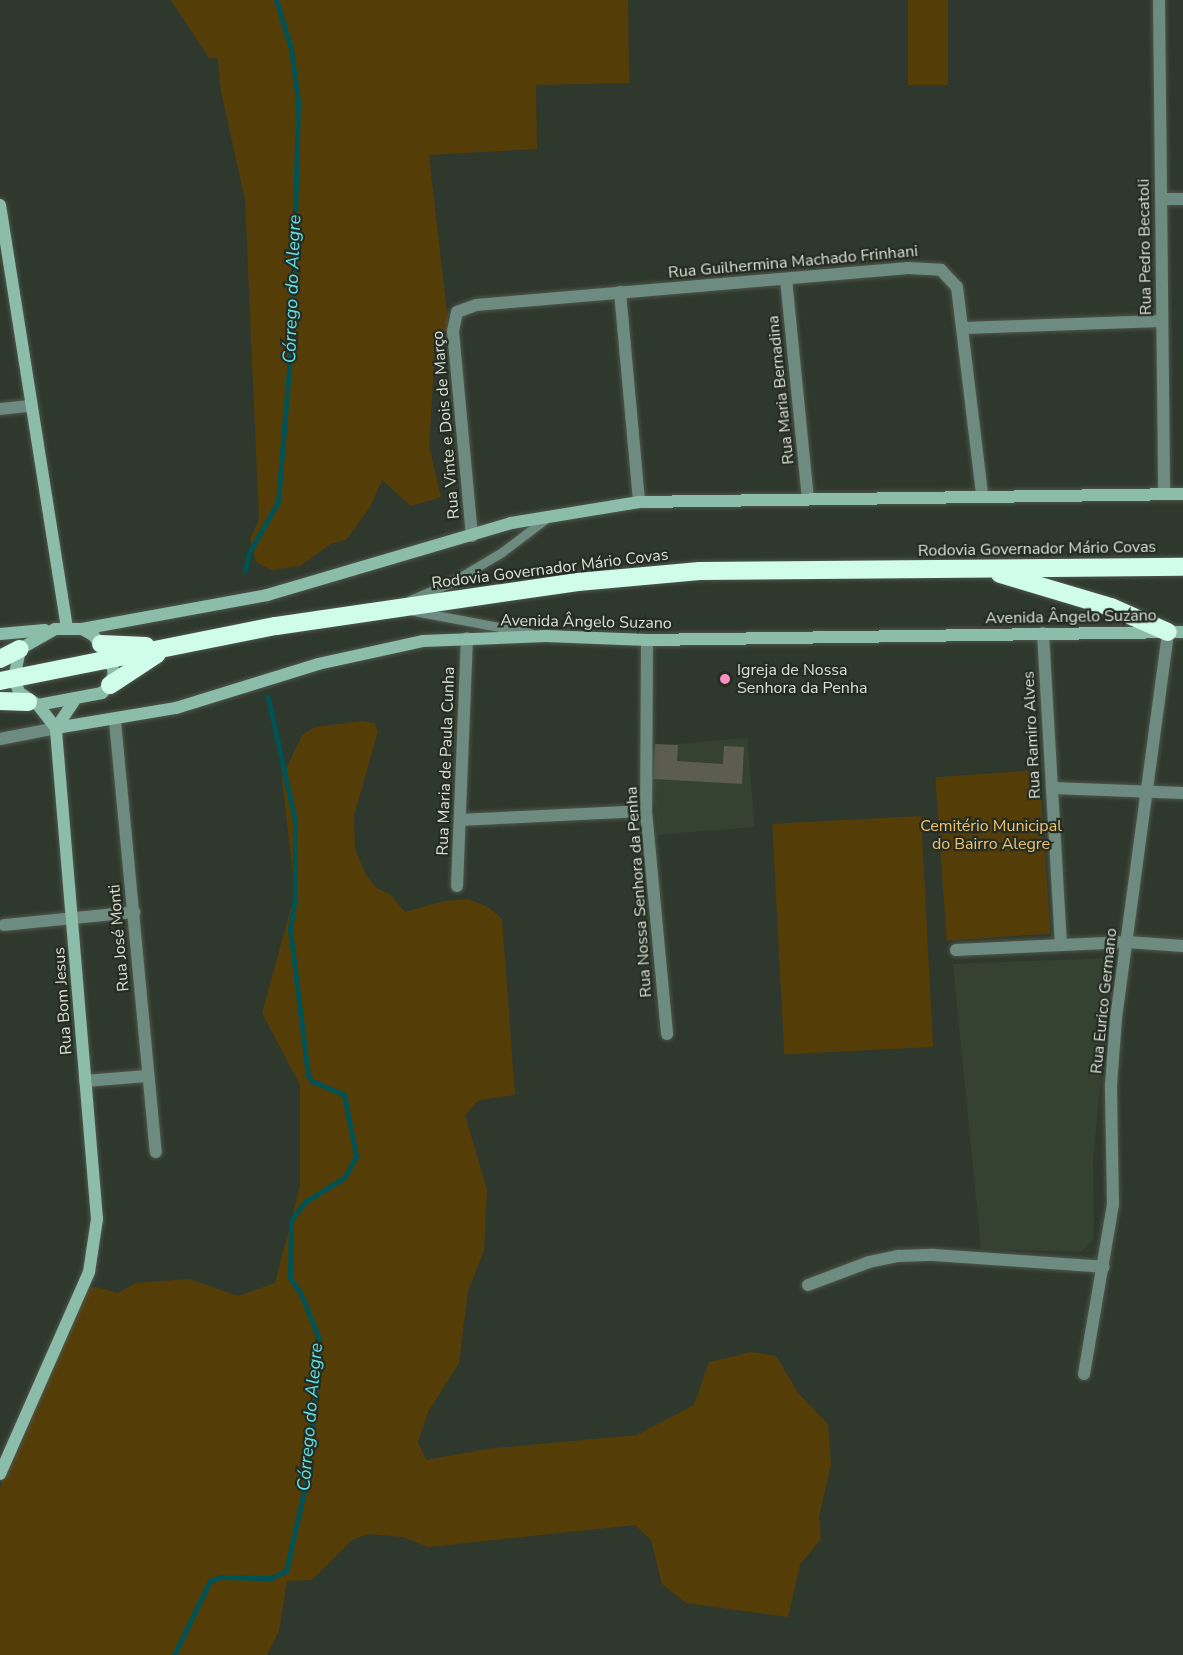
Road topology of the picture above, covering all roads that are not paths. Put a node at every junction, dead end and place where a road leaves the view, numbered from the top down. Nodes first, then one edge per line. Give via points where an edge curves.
1 (1159, 0) edge
2 (1183, 199) edge
3 (1161, 200) junction
4 (0, 205) edge
5 (5, 268) edge
6 (786, 279) junction
7 (620, 292) junction
8 (457, 312) joint
9 (1162, 321) junction
10 (963, 327) junction
11 (31, 406) junction
12 (0, 409) edge
13 (1164, 494) junction
14 (1183, 494) edge
15 (982, 495) junction
16 (808, 498) junction
17 (639, 502) junction
18 (552, 514) junction
19 (472, 536) junction
20 (1183, 567) edge
21 (981, 569) junction
22 (394, 607) junction
23 (61, 629) junction
24 (82, 629) junction
25 (1175, 632) edge
26 (1043, 633) junction
27 (0, 634) edge
28 (546, 636) junction
29 (467, 638) junction
30 (647, 640) junction
31 (101, 644) junction
32 (168, 647) junction
33 (20, 649) junction
34 (0, 659) edge
35 (112, 660) junction
36 (7, 680) edge
37 (110, 685) junction
38 (0, 701) edge
39 (74, 701) junction
40 (33, 703) junction
41 (115, 721) junction
42 (56, 728) junction
43 (0, 739) edge
44 (1052, 788) junction
45 (1144, 789) junction
46 (1183, 793) edge
47 (646, 811) junction
48 (460, 820) junction
49 (458, 886) dead end
50 (134, 912) junction
51 (74, 917) junction
52 (4, 925) dead end
53 (1127, 942) junction
54 (1061, 943) junction
55 (1183, 946) edge
56 (956, 950) dead end
57 (667, 1034) dead end
58 (147, 1076) junction
59 (85, 1081) junction
60 (156, 1152) dead end
61 (1104, 1268) junction
62 (808, 1286) dead end
63 (1084, 1374) dead end
64 (0, 1474) edge

1 - 3 street, Rua Pedro Becatoli
2 - 3 street
3 - 9 street, Rua Pedro Becatoli
4 - 5 main road
5 - 11 main road
6 - 7 street, Rua Guilhermina Machado Frinhani
6 - 10 street, Rua Guilhermina Machado Frinhani via 909,268 941,270 957,287
6 - 16 street, Rua Maria Bernadina
7 - 8 street, Rua Guilhermina Machado Frinhani via 476,305
7 - 17 street
8 - 19 street, Rua Vinte e Dois de Março via 453,331
9 - 10 street
9 - 13 street, Rua Pedro Becatoli
10 - 15 street
11 - 12 street
11 - 23 main road
13 - 14 main road
13 - 15 main road
15 - 16 main road
16 - 17 main road
17 - 18 main road
18 - 19 main road
18 - 22 lane via 458,578
19 - 24 main road via 267,595
20 - 21 highway, Rodovia Governador Mário Covas
21 - 22 highway, Rodovia Governador Mário Covas via 700,571 578,582
21 - 25 highway via 1111,607
22 - 28 lane
22 - 32 highway, Rodovia Governador Mário Covas
23 - 24 main road
23 - 27 main road
23 - 33 main road
24 - 31 main road
25 - 26 main road, Avenida Ângelo Suzano
25 - 45 street, Rua Eurico Germano
26 - 30 main road, Avenida Ângelo Suzano
26 - 44 street, Rua Ramiro Alves
28 - 29 main road, Avenida Ângelo Suzano
28 - 30 main road, Avenida Ângelo Suzano
29 - 41 main road, Avenida Ângelo Suzano via 384,648 318,664 224,696
29 - 48 street, Rua Maria de Paula Cunha
30 - 47 street, Rua Nossa Senhora da Penha
31 - 32 highway
31 - 35 main road
32 - 35 highway, Rodovia Governador Mário Covas
32 - 37 highway
33 - 34 highway
33 - 36 main road
35 - 36 highway, Rodovia Governador Mário Covas
35 - 37 main road
36 - 40 main road
37 - 39 main road via 102,693
38 - 40 highway
39 - 40 main road
39 - 42 main road
40 - 42 main road
41 - 42 main road, Avenida Ângelo Suzano
41 - 50 street, Rua José Monti
42 - 43 street, Avenida Ângelo Suzano
42 - 51 main road, Rua Bom Jesus
44 - 45 street
44 - 54 street, Rua Ramiro Alves
45 - 46 street
45 - 53 street, Rua Eurico Germano
47 - 48 street
47 - 57 street, Rua Nossa Senhora da Penha
48 - 49 street, Rua Maria de Paula Cunha
50 - 51 street
50 - 58 street, Rua José Monti
51 - 52 street
51 - 59 main road, Rua Bom Jesus
53 - 54 street
53 - 55 street
53 - 61 street, Rua Eurico Germano via 1111,1085 1113,1205
54 - 56 street
58 - 59 street
58 - 60 street, Rua José Monti
59 - 64 main road, Rua Bom Jesus via 97,1219 89,1272
61 - 62 street via 934,1255 898,1256 869,1262
61 - 63 street, Rua Eurico Germano

